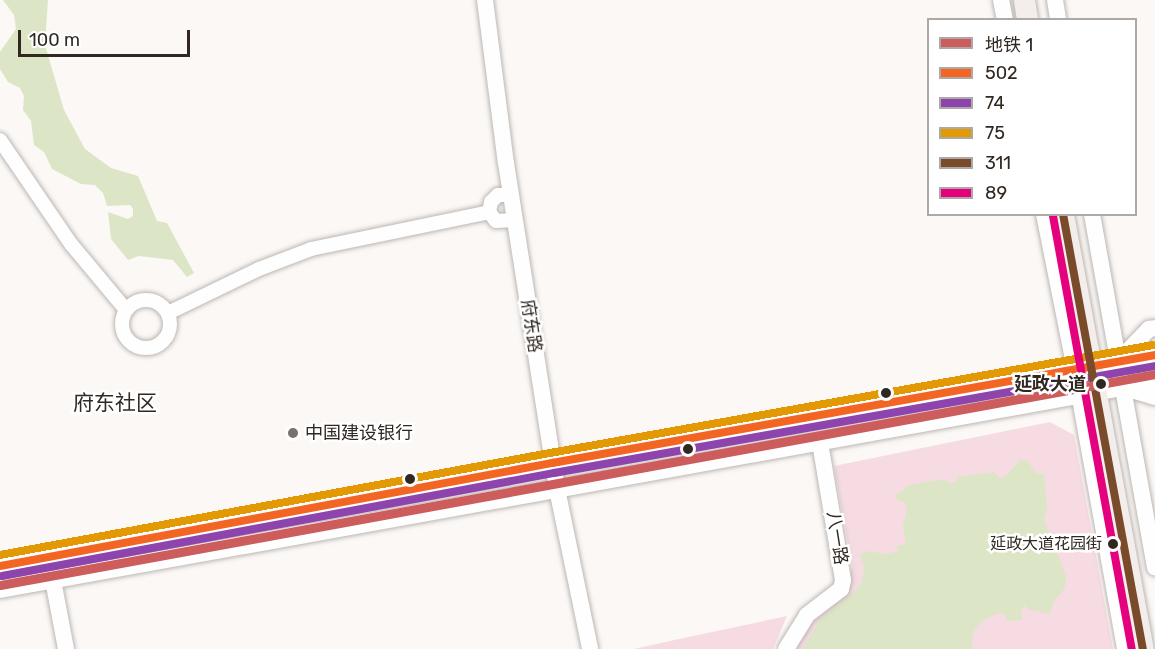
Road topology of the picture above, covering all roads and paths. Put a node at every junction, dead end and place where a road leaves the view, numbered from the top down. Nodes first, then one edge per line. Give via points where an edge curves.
1 (485, 0) edge
2 (1001, 0) edge
3 (1024, 0) edge
4 (1036, 0) edge
5 (1055, 0) edge
6 (1005, 18) edge
7 (1027, 18) edge
8 (1040, 18) edge
9 (1058, 18) edge
10 (0, 140) edge
11 (511, 195) junction
12 (489, 212) junction
13 (1045, 216) edge
14 (1063, 216) edge
15 (1075, 216) edge
16 (1092, 216) edge
17 (515, 220) junction
18 (126, 310) junction
19 (168, 313) junction
20 (1155, 328) edge
21 (1155, 355) edge
22 (1096, 365) junction
23 (1155, 381) edge
24 (1101, 391) junction
25 (1155, 397) edge
26 (820, 442) junction
27 (552, 463) junction
28 (556, 489) junction
29 (0, 566) edge
30 (1155, 567) edge
31 (53, 580) junction
32 (0, 589) edge
33 (66, 649) edge
34 (590, 649) edge
35 (786, 649) edge
36 (1125, 649) edge
37 (1143, 649) edge
38 (1154, 649) edge

1 - 11 street, 府东路
2 - 6 street
3 - 7 main road
4 - 8 main road
5 - 9 street
10 - 18 street via 71,244
11 - 12 street via 498,195
11 - 17 street, 府东路
12 - 17 street via 496,221
12 - 19 street via 311,249
13 - 22 street
14 - 22 main road
15 - 22 main road
16 - 22 street
17 - 27 street, 府东路
18 - 19 street via 148,299
18 - 19 street via 122,325 127,340 148,349 168,336
20 - 22 street
21 - 22 main road
22 - 24 main road
22 - 24 street
22 - 27 main road
23 - 24 main road
24 - 25 street
24 - 26 main road
24 - 30 street
24 - 36 street
24 - 37 main road
24 - 38 main road
26 - 28 main road
26 - 35 street, 八一路 via 843,580 841,589 807,615
27 - 28 street, 府东路
27 - 29 main road
28 - 31 main road
28 - 34 street, 府东路
31 - 32 main road
31 - 33 street

